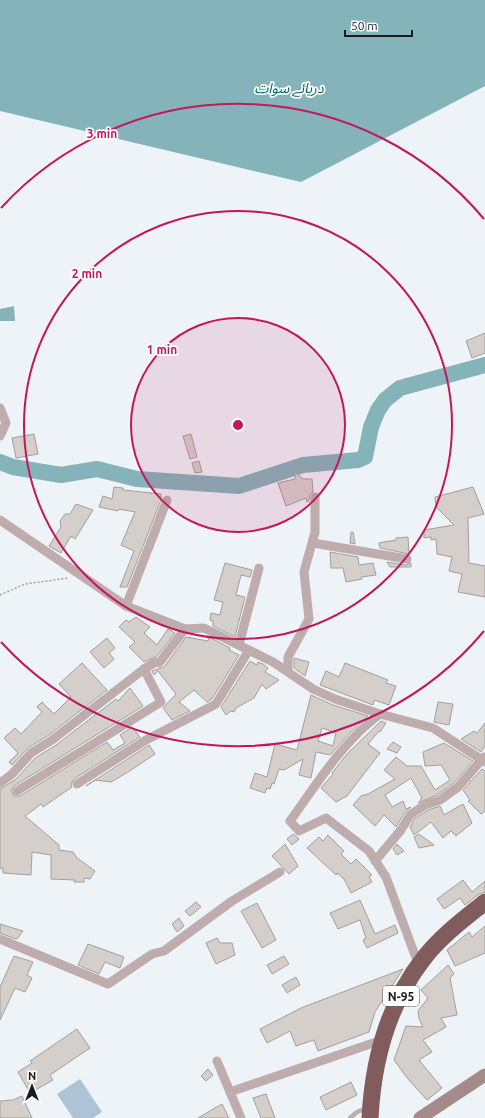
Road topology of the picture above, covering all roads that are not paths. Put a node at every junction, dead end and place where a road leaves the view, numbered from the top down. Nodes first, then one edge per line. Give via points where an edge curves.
1 (0, 408) edge
2 (0, 436) edge
3 (315, 496) dead end
4 (167, 500) dead end
5 (0, 520) edge
6 (313, 542) junction
7 (407, 559) dead end
8 (259, 568) dead end
9 (126, 606) junction
10 (185, 628) junction
11 (239, 646) junction
12 (249, 650) junction
13 (144, 669) junction
14 (288, 671) junction
15 (380, 714) junction
16 (484, 760) edge
17 (0, 783) edge
18 (76, 784) dead end
19 (17, 791) dead end
20 (375, 861) junction
21 (280, 872) dead end
22 (485, 902) edge
23 (0, 940) edge
24 (419, 966) junction
25 (382, 1040) junction
26 (217, 1061) dead end
27 (485, 1075) edge
28 (230, 1092) junction
29 (370, 1112) edge
30 (241, 1118) edge
31 (350, 1118) edge
32 (420, 1118) edge

1 - 2 street via 6,422
3 - 6 street via 316,532
4 - 9 street
5 - 9 street
6 - 7 street
6 - 14 street via 304,572 309,619 288,657
8 - 11 street
9 - 10 street
10 - 11 street via 204,628
10 - 13 street via 163,660
11 - 12 street
12 - 14 street
12 - 18 street via 216,704 146,740
13 - 17 street via 52,740 31,753
13 - 19 street via 161,702
14 - 15 street via 313,689
15 - 16 street via 434,728
15 - 20 street via 360,730 341,752 290,821 299,831 326,818 369,851
16 - 20 street via 458,787 440,800 425,805 410,815
20 - 24 street via 386,877
21 - 23 street via 232,901 164,951 152,954 108,984
22 - 24 highway, N-95 via 454,927
24 - 25 highway, N-95 via 388,1022
25 - 28 street
25 - 29 highway, N-95
26 - 28 street
27 - 32 main road
28 - 30 street
29 - 31 lane via 357,1112

